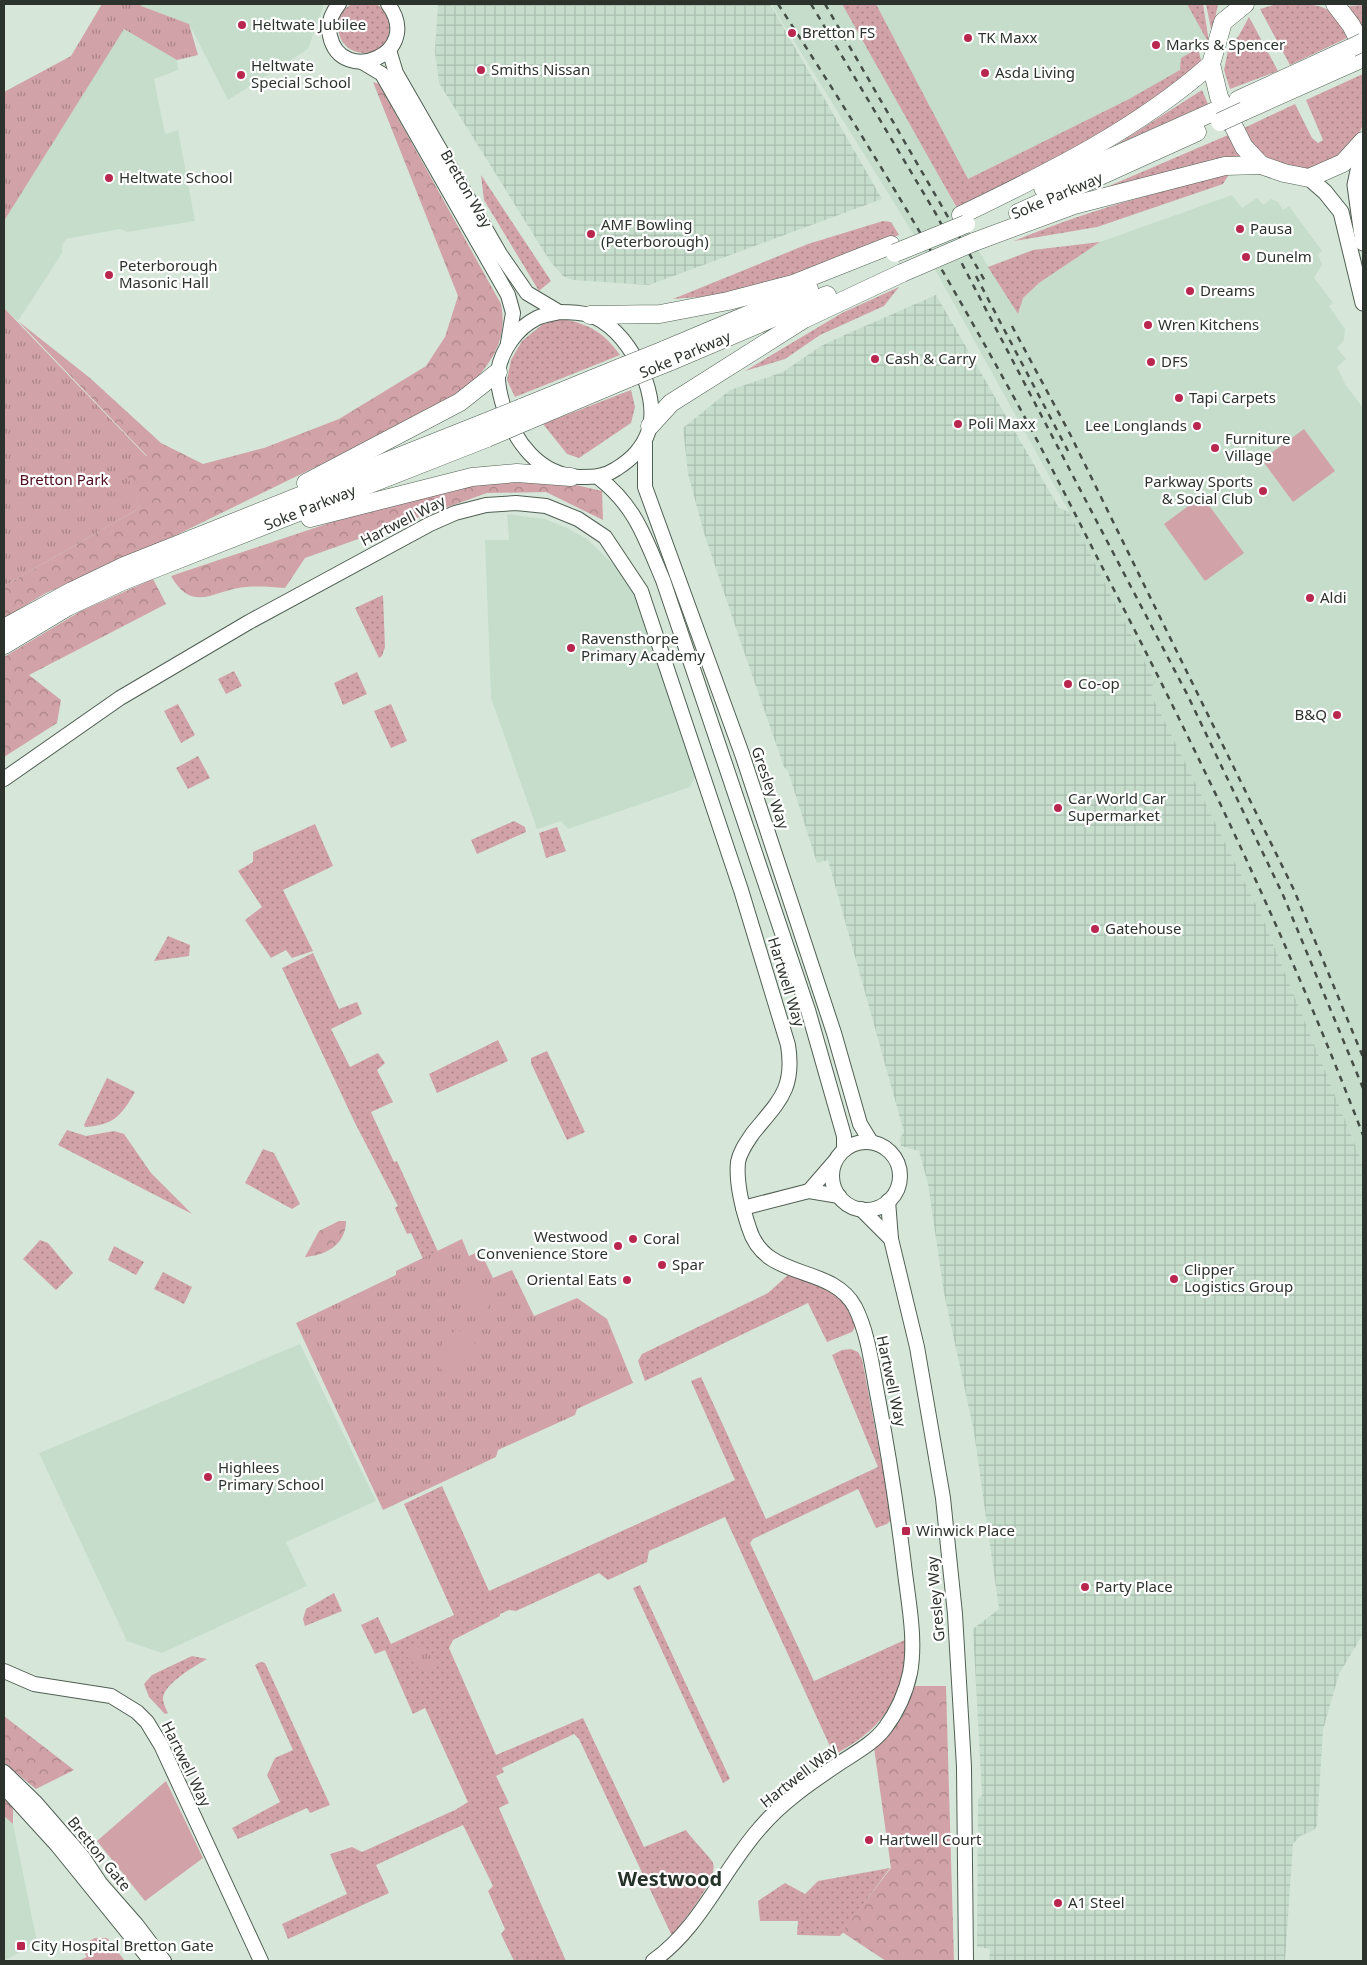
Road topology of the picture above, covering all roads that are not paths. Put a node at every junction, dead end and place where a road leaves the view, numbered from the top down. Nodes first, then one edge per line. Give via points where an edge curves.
1 (388, 4) edge
2 (1224, 4) edge
3 (1246, 4) edge
4 (1335, 4) edge
5 (335, 6) edge
6 (1223, 22) junction
7 (389, 50) junction
8 (1360, 51) edge
9 (362, 62) junction
10 (1212, 64) junction
11 (1363, 141) edge
12 (1363, 147) edge
13 (1261, 165) junction
14 (1309, 178) junction
15 (968, 228) junction
16 (1363, 243) edge
17 (897, 259) junction
18 (1363, 303) edge
19 (559, 312) junction
20 (590, 315) junction
21 (508, 346) junction
22 (498, 372) junction
23 (650, 426) junction
24 (484, 431) junction
25 (645, 443) junction
26 (572, 477) junction
27 (599, 478) junction
28 (212, 532) junction
29 (232, 539) junction
30 (4, 628) edge
31 (4, 645) edge
32 (4, 779) edge
33 (871, 1142) junction
34 (844, 1150) junction
35 (836, 1161) junction
36 (809, 1191) junction
37 (839, 1196) junction
38 (888, 1201) junction
39 (743, 1208) junction
40 (861, 1209) junction
41 (891, 1239) junction
42 (4, 1672) edge
43 (4, 1772) edge
44 (4, 1787) edge
45 (151, 1961) edge
46 (164, 1961) edge
47 (261, 1961) edge
48 (653, 1961) edge
49 (966, 1961) edge

1 - 7 street via 397,23 397,32
2 - 6 highway
3 - 6 highway
4 - 8 highway via 1351,25
5 - 9 street, Bretton Way via 329,28 334,44 345,56
6 - 10 highway
7 - 9 street via 372,61
7 - 19 street, Bretton Way via 396,72 500,254 526,293
8 - 15 highway, Soke Parkway, bridge via 1218,116 1096,179
9 - 21 street, Bretton Way via 382,74 508,295 513,313
10 - 13 highway via 1219,97 1244,147
10 - 15 highway via 1191,82
11 - 14 highway via 1343,163
12 - 16 main road via 1355,185
13 - 14 highway via 1284,174
13 - 15 highway via 1225,166 1082,202 1015,225
14 - 18 main road via 1340,212
15 - 17 highway
15 - 17 highway, bridge
17 - 20 highway via 728,301 660,314
17 - 23 highway via 671,403
17 - 24 highway, Soke Parkway, bridge
19 - 20 street
19 - 21 street via 538,318 520,329
20 - 23 street via 617,333 633,352 645,377 650,400
21 - 22 street
22 - 26 street via 507,418 519,441 541,464
22 - 28 highway via 460,402
23 - 25 street
24 - 28 highway, Soke Parkway
24 - 29 highway, Soke Parkway
25 - 27 street via 628,461
25 - 33 street, Gresley Way via 645,487 755,795 834,1033 860,1124
26 - 27 street
26 - 29 highway via 517,473 472,477
27 - 34 street via 616,490 634,513 663,580 808,1010 844,1136
28 - 30 highway, Soke Parkway via 124,566
29 - 31 highway, Soke Parkway via 107,588 67,607
32 - 39 street, Hartwell Way via 120,698 249,622 438,520 486,505 516,503 546,506 578,519 605,537 641,591 741,890 788,1045 790,1081 745,1144 738,1160
33 - 34 street via 854,1144
33 - 38 street via 889,1150 899,1168 898,1187
34 - 35 street
35 - 36 street
35 - 37 street via 832,1179
36 - 37 street
36 - 39 street
37 - 40 street
38 - 40 street via 871,1209
38 - 41 street, Gresley Way
39 - 48 street, Hartwell Way via 754,1242 762,1252 782,1266 839,1288 854,1306 866,1338 886,1436 900,1529 912,1629 911,1666 899,1705 884,1729 868,1744 799,1792 762,1825 730,1866 696,1920 677,1943
40 - 41 street
41 - 49 street, Gresley Way via 917,1348 950,1566 964,1767
42 - 47 street, Hartwell Way via 34,1684 111,1696 137,1712 146,1722 161,1745
43 - 46 street, Bretton Gate via 36,1802 82,1856
44 - 45 street, Bretton Gate via 57,1845

